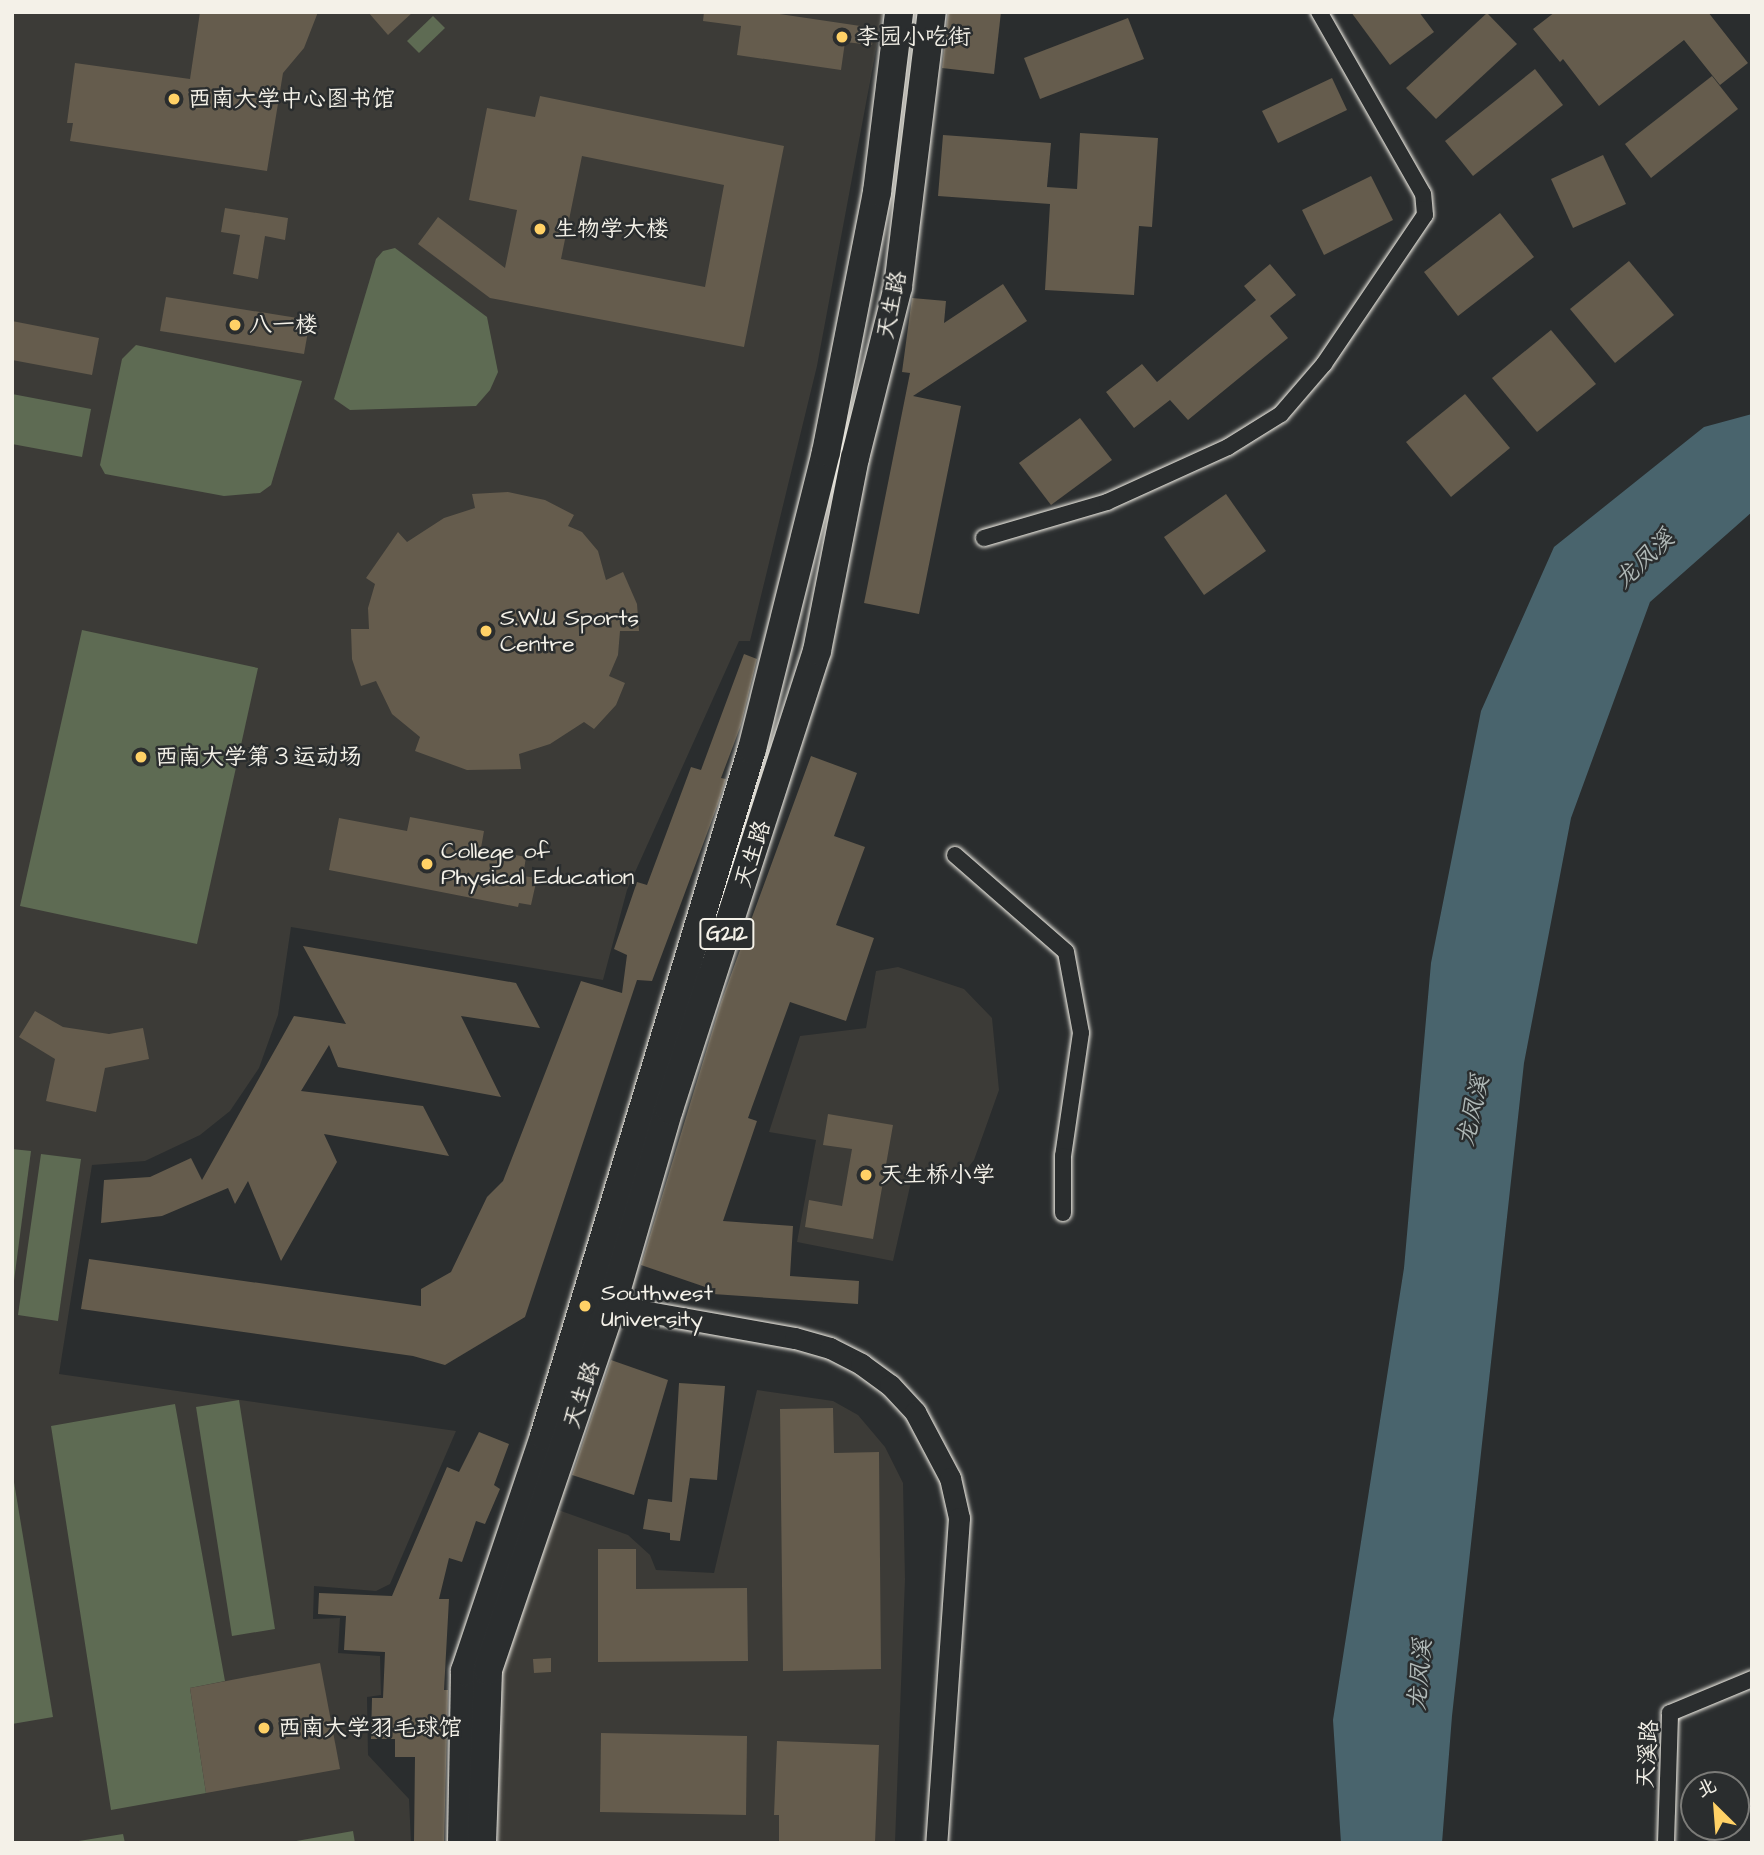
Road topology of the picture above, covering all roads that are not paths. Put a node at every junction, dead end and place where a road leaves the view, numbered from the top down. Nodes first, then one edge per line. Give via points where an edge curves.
1 (900, 12) edge
2 (932, 12) edge
3 (1319, 12) edge
4 (984, 538) dead end
5 (955, 855) dead end
6 (1063, 1213) dead end
7 (598, 1303) junction
8 (1752, 1679) edge
9 (462, 1843) edge
10 (482, 1843) edge
11 (936, 1843) edge
12 (1666, 1843) edge

1 - 7 highway, 天生路 / G212 via 877,192 826,452 752,748
2 - 7 highway, 天生路 / G212 via 898,287 855,458 817,651 669,1109
3 - 4 street via 1423,194 1425,215 1324,364 1282,414 1228,447 1107,502
5 - 6 street via 1066,952 1082,1033 1063,1156
7 - 9 highway, 天生路 / G212 via 544,1436 465,1671
7 - 10 highway, 天生路 / G212 via 488,1670
7 - 11 street via 830,1348 890,1385 915,1412 950,1478 958,1518
8 - 12 street, 天溪路 via 1670,1713

